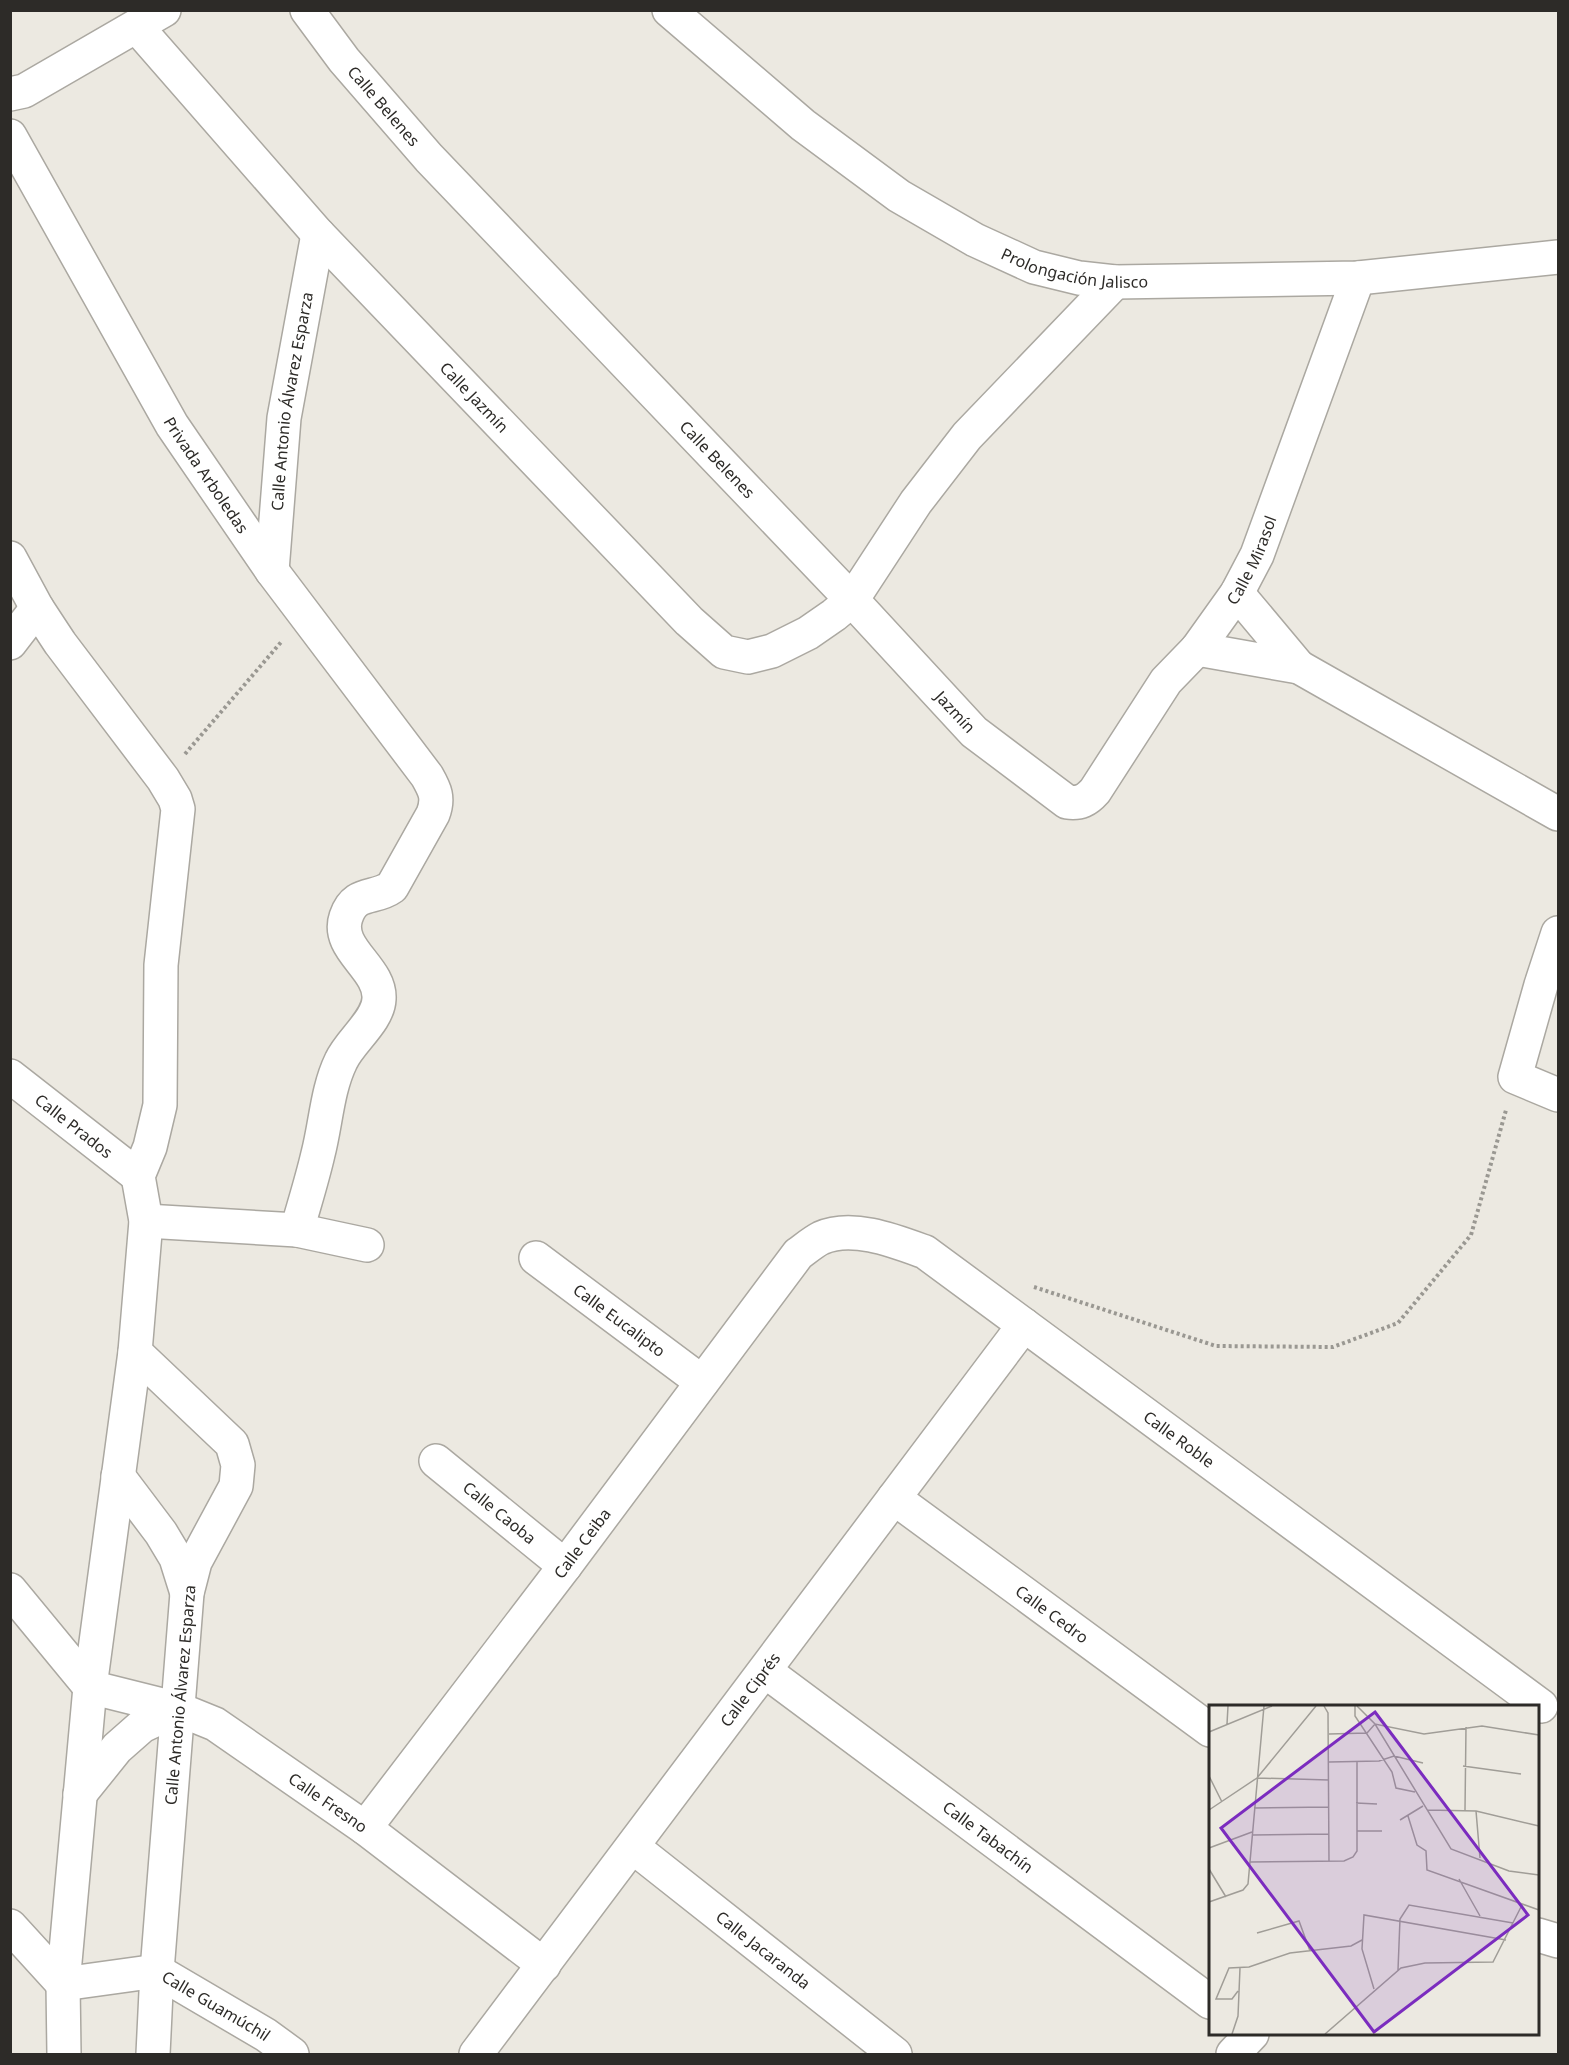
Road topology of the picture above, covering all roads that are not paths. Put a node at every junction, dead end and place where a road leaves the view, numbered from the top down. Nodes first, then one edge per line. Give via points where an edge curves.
1 (307, 10) edge
2 (669, 10) edge
3 (150, 19) edge
4 (10, 94) edge
5 (10, 136) edge
6 (318, 234) junction
7 (1558, 257) edge
8 (1358, 278) junction
9 (1115, 282) junction
10 (10, 558) edge
11 (272, 571) junction
12 (1237, 593) junction
13 (852, 600) junction
14 (37, 608) junction
15 (10, 643) edge
16 (1197, 649) junction
17 (1299, 667) junction
18 (1075, 803) joint
19 (1558, 814) edge
20 (1558, 933) edge
21 (10, 1076) edge
22 (1558, 1095) edge
23 (138, 1176) junction
24 (146, 1221) junction
25 (297, 1230) junction
26 (367, 1245) dead end
27 (798, 1254) joint
28 (536, 1258) dead end
29 (1024, 1324) junction
30 (135, 1352) junction
31 (702, 1382) junction
32 (436, 1461) dead end
33 (118, 1476) junction
34 (894, 1498) junction
35 (565, 1566) junction
36 (10, 1590) edge
37 (187, 1593) junction
38 (765, 1671) junction
39 (90, 1687) junction
40 (1546, 1701) edge
41 (178, 1709) junction
42 (1209, 1729) edge
43 (80, 1794) junction
44 (364, 1828) junction
45 (633, 1847) junction
46 (10, 1926) edge
47 (1539, 1935) edge
48 (1558, 1941) edge
49 (544, 1965) junction
50 (157, 1971) junction
51 (63, 1984) junction
52 (1209, 2001) edge
53 (1251, 2035) edge
54 (64, 2055) edge
55 (153, 2055) edge
56 (292, 2055) edge
57 (476, 2055) edge
58 (895, 2055) edge
59 (1233, 2055) edge

1 - 13 street, Calle Belenes via 344,60 429,158
2 - 9 street, Prolongación Jalisco via 803,125 899,196 975,240 1034,267
3 - 4 street via 24,91
3 - 6 street, Calle Jazmín
5 - 11 street, Privada Arboledas via 172,425
6 - 11 street, Calle Antonio Álvarez Esparza via 284,418
6 - 13 street, Calle Jazmín via 689,621 724,652 748,657 772,651 808,633
7 - 8 street, Prolongación Jalisco
8 - 9 street, Prolongación Jalisco
8 - 12 street, Calle Mirasol via 1257,555
9 - 13 street via 967,436 916,502
10 - 14 street
11 - 25 street, Privada Arboledas via 427,776 437,803 392,887 358,899 346,915 345,935 374,976 379,1002 341,1061
12 - 16 street, Calle Mirasol
12 - 17 street
13 - 18 street, Jazmín via 974,732 1058,796
14 - 15 street
14 - 23 street via 163,779 178,809 161,965 160,1105
16 - 17 street
16 - 18 street, Calle Mirasol via 1166,681 1095,791
17 - 19 street
20 - 22 street via 1515,1077
21 - 23 street, Calle Prados
23 - 24 street
24 - 25 street
24 - 30 street
25 - 26 street
27 - 29 street, Calle Roble via 822,1238 850,1232 889,1238 925,1252
27 - 31 street, Calle Ceiba
28 - 31 street, Calle Eucalipto
29 - 34 street, Calle Ciprés
29 - 40 street, Calle Roble
30 - 33 street
30 - 37 street, Calle Antonio Álvarez Esparza via 232,1444 238,1466 236,1486 195,1562
31 - 35 street, Calle Ceiba
32 - 35 street, Calle Caoba
33 - 37 street via 176,1558
33 - 39 street
34 - 38 street, Calle Ciprés
34 - 42 street, Calle Cedro
35 - 44 street, Calle Ceiba
36 - 39 street
37 - 41 street, Calle Antonio Álvarez Esparza
38 - 45 street, Calle Ciprés
38 - 52 street, Calle Tabachín
39 - 41 street, Calle Fresno
39 - 43 street
41 - 43 street via 141,1726 117,1748
41 - 44 street, Calle Fresno via 215,1724
41 - 50 street, Calle Antonio Álvarez Esparza
43 - 51 street
44 - 49 street, Calle Fresno
45 - 49 street, Calle Ciprés
45 - 58 street, Calle Jacaranda
46 - 51 street
47 - 48 street
49 - 57 street, Calle Ciprés
50 - 51 street, Calle Guamúchil
50 - 55 street, Calle Antonio Álvarez Esparza
50 - 56 street, Calle Guamúchil via 266,2035
51 - 54 street
53 - 59 street

